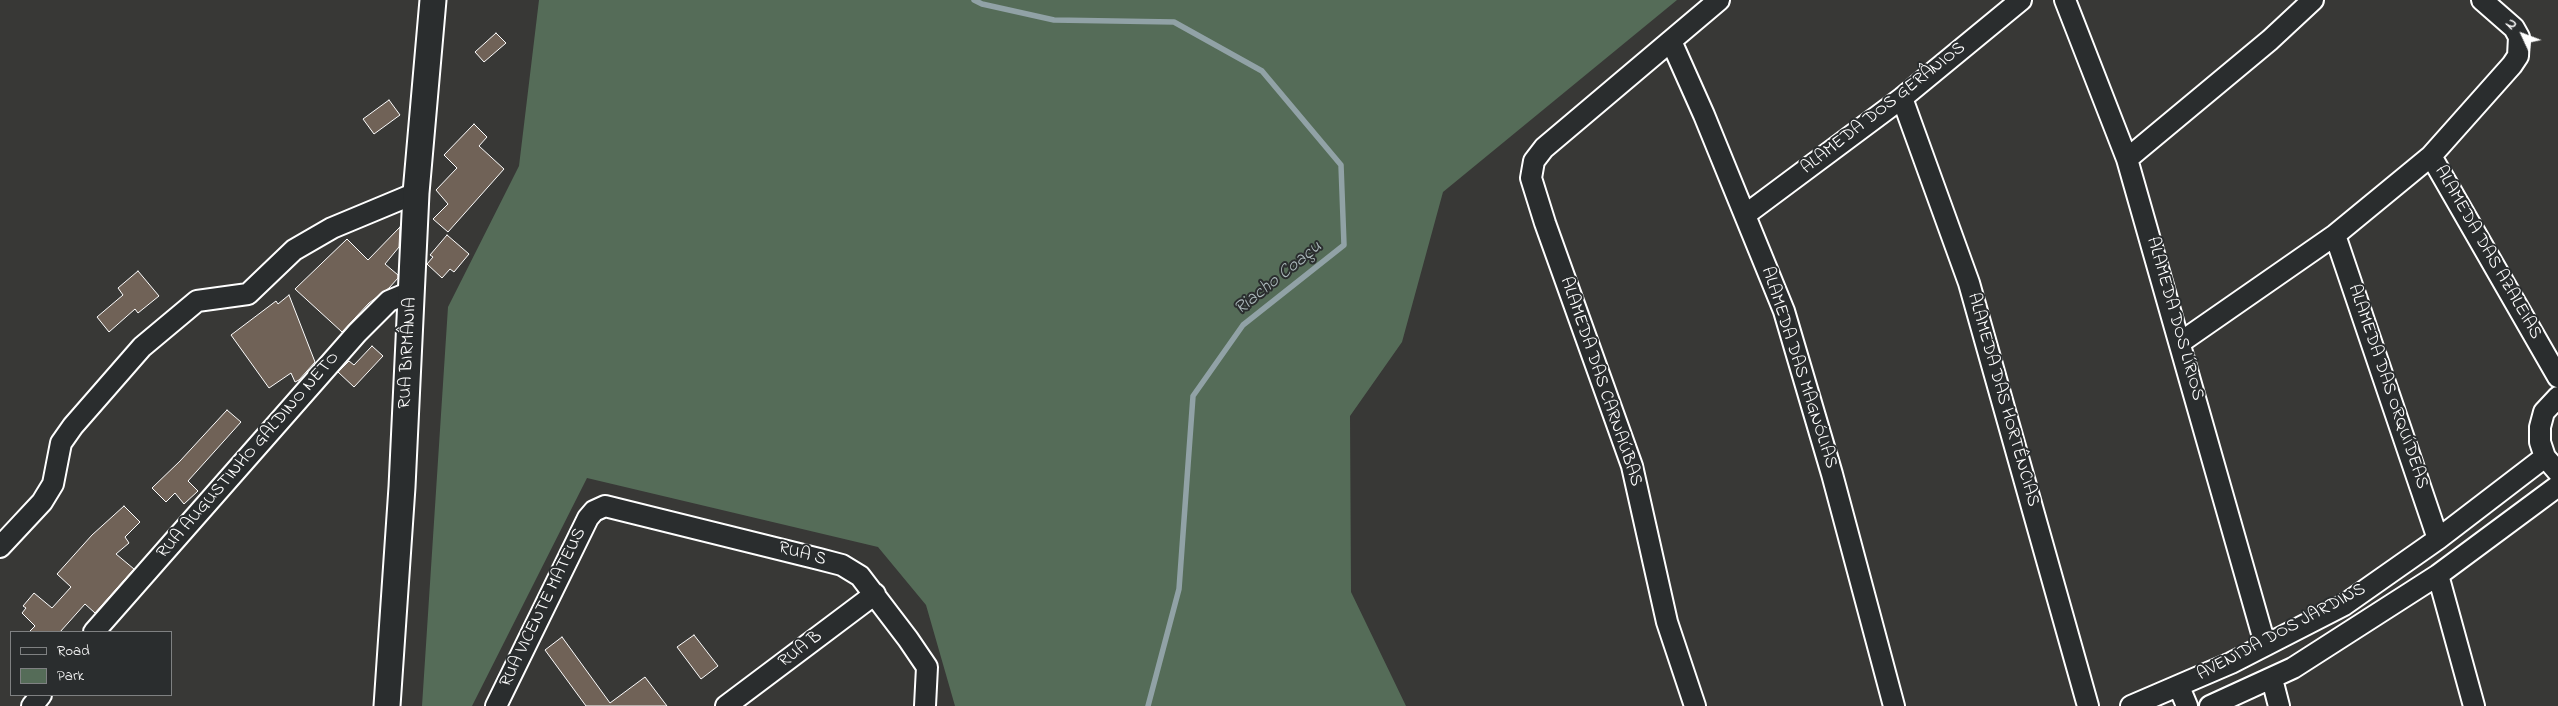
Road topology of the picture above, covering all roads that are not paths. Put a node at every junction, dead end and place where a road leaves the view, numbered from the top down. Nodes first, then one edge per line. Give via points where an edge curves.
1 (432, 0) edge
2 (1719, 0) edge
3 (2021, 0) edge
4 (2065, 0) edge
5 (2313, 0) edge
6 (2482, 0) edge
7 (1671, 41) junction
8 (1902, 98) junction
9 (2430, 156) junction
10 (2127, 159) junction
11 (416, 193) junction
12 (1746, 215) junction
13 (2335, 234) junction
14 (413, 291) junction
15 (2181, 342) junction
16 (2558, 377) edge
17 (2558, 397) edge
18 (2545, 457) junction
19 (2558, 472) edge
20 (2558, 486) edge
21 (594, 511) joint
22 (2438, 539) junction
23 (0, 547) edge
24 (2438, 575) junction
25 (875, 594) junction
26 (2344, 605) junction
27 (2356, 627) junction
28 (95, 631) edge
29 (2265, 644) junction
30 (2272, 678) junction
31 (2179, 687) junction
32 (41, 696) edge
33 (32, 706) edge
34 (388, 706) edge
35 (496, 706) edge
36 (726, 706) edge
37 (925, 706) edge
38 (1694, 706) edge
39 (1894, 706) edge
40 (2088, 706) edge
41 (2131, 706) edge
42 (2187, 706) edge
43 (2210, 706) edge
44 (2280, 706) edge
45 (2474, 706) edge

1 - 11 street, RUA BIRMÂNIA
2 - 7 street
3 - 8 street, ALAMEDA DOS GERÂNIOS
4 - 10 street, ALAMEDA DOS LÍRIOS
5 - 10 street
6 - 9 street via 2514,28 2519,37 2518,56
7 - 12 street, ALAMEDA DAS MAGNÓLIAS
7 - 38 street, ALAMEDA DAS CARNAÚBAS via 1544,148 1534,162 1531,178 1632,466 1667,622
8 - 12 street, ALAMEDA DOS GERÂNIOS
8 - 40 street, ALAMEDA DAS HORTÊNCIAS via 1969,283
9 - 13 street
9 - 16 street, ALAMEDA DAS AZALEIAS
10 - 15 street, ALAMEDA DOS LÍRIOS
11 - 14 street, RUA BIRMÂNIA
11 - 23 street via 332,228 294,250 248,294 196,301 142,347 74,426 61,443 53,484 42,502
12 - 39 street, ALAMEDA DAS MAGNÓLIAS via 1784,311 1835,484
13 - 15 street
13 - 22 street, ALAMEDA DAS ORQUÍDEAS
14 - 28 street, RUA AUGUSTINHO GALDINO NETO via 389,301 357,333
14 - 34 street, RUA BIRMÂNIA
15 - 29 street, ALAMEDA DOS LÍRIOS
17 - 18 street via 2544,412 2540,427
18 - 19 street
18 - 22 street, AVENIDA DOS JARDINS
20 - 24 street, AVENIDA DOS JARDINS
21 - 25 street, RUA S via 604,506 613,507 842,565 860,576
21 - 35 street, RUA VICENTE MATEUS
22 - 26 street, AVENIDA DOS JARDINS
24 - 27 street, AVENIDA DOS JARDINS
24 - 45 street
25 - 36 street, RUA B
25 - 37 street, RUA S via 927,667
26 - 27 street
26 - 29 street, AVENIDA DOS JARDINS
27 - 30 street, AVENIDA DOS JARDINS
29 - 31 street, AVENIDA DOS JARDINS
30 - 43 street, AVENIDA DOS JARDINS
30 - 44 street
31 - 41 street, AVENIDA DOS JARDINS
31 - 42 street
32 - 33 street

